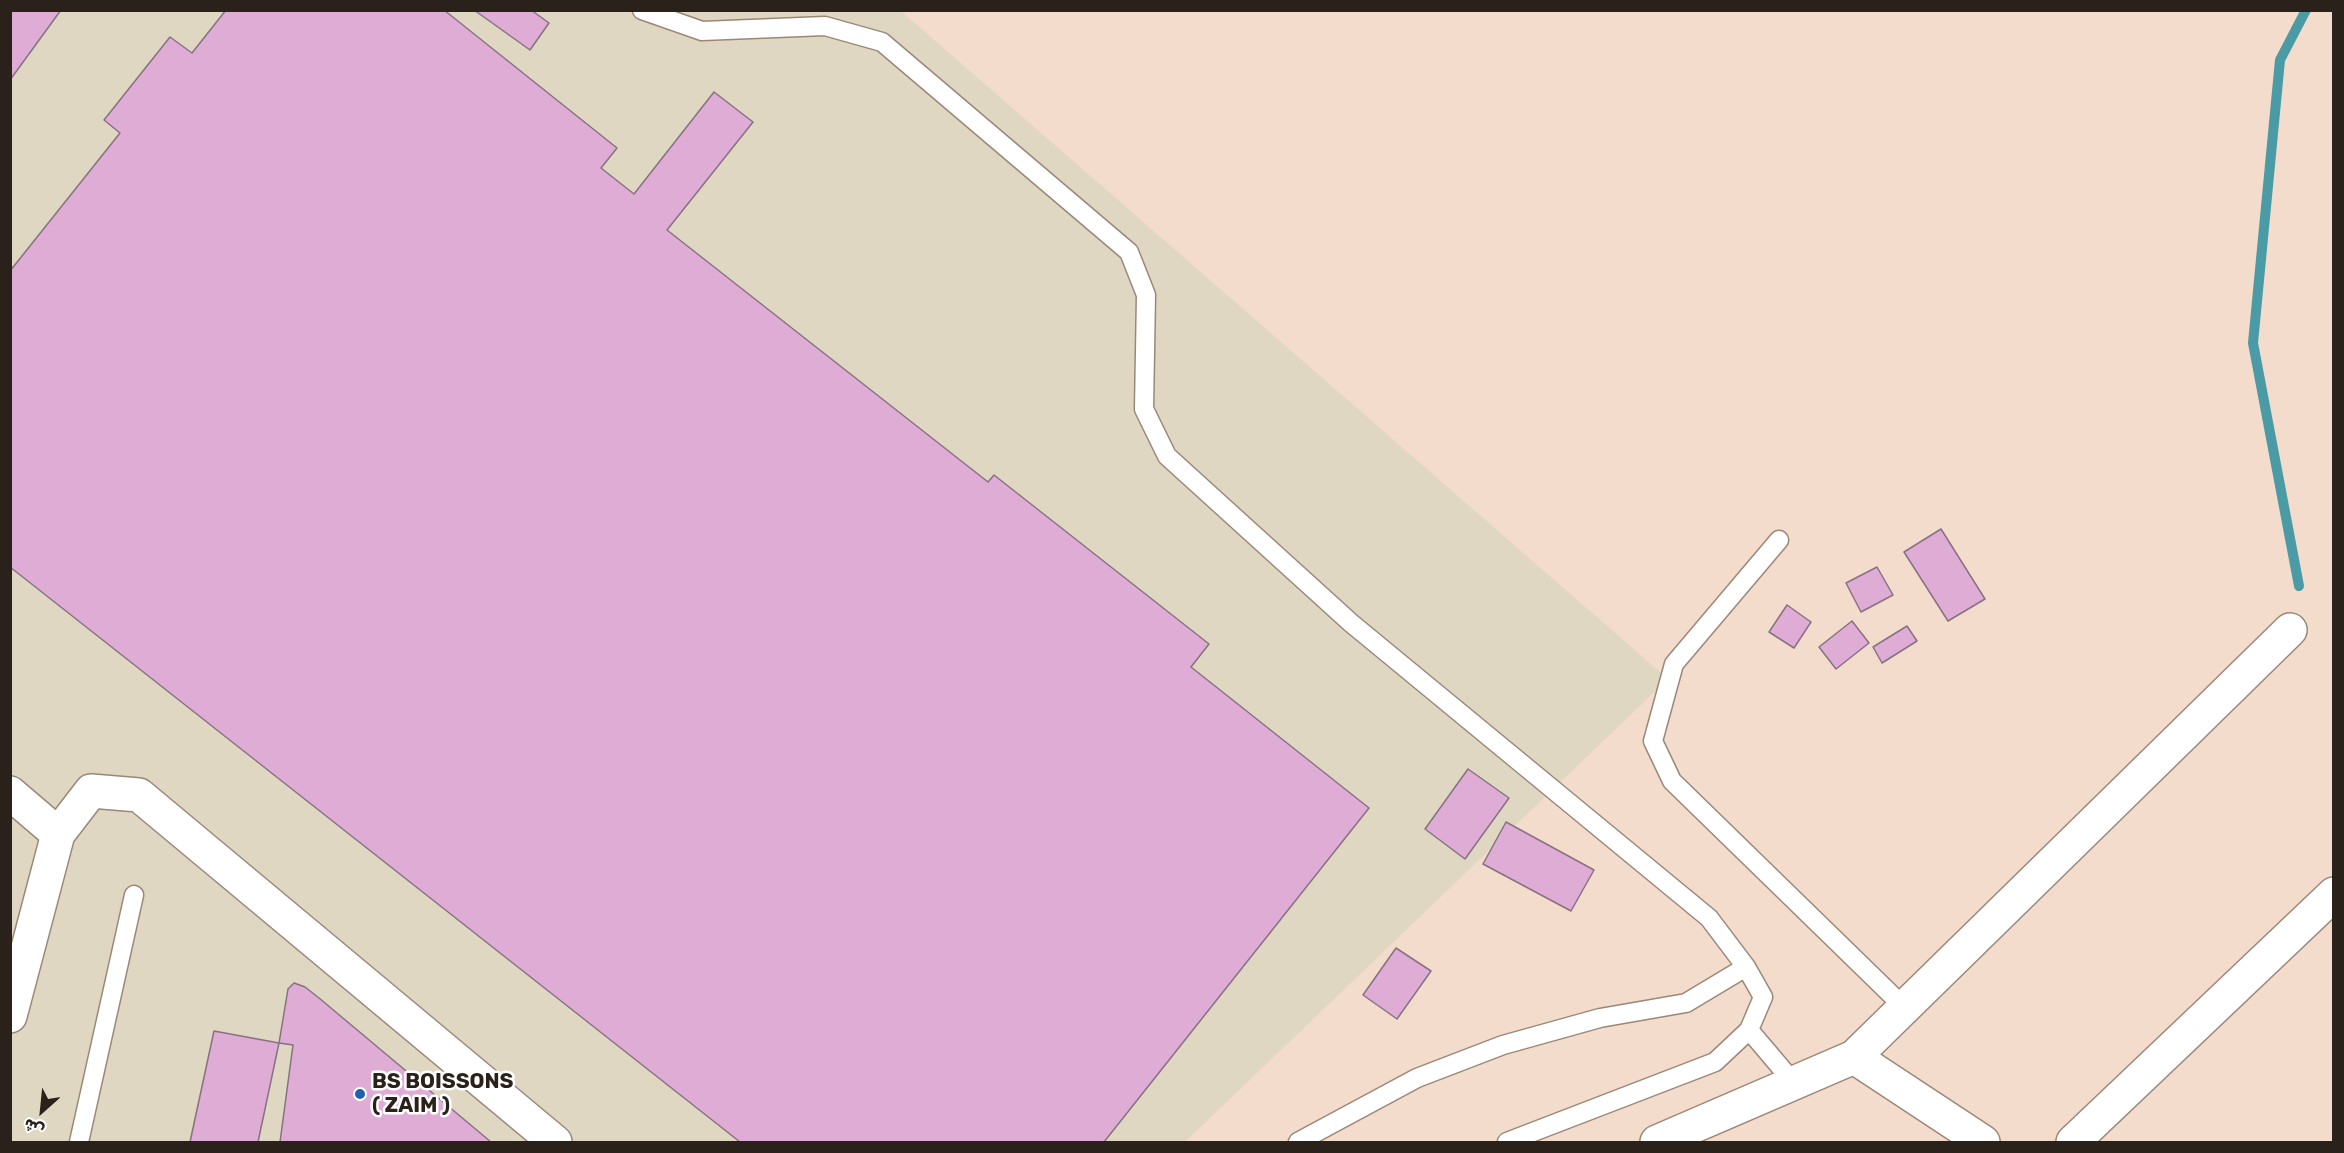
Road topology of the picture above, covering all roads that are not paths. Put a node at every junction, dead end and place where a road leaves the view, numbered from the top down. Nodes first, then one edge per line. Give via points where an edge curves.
1 (642, 10) edge
2 (1779, 540) dead end
3 (2290, 630) dead end
4 (10, 793) edge
5 (58, 834) junction
6 (2334, 894) edge
7 (134, 895) dead end
8 (1746, 967) junction
9 (1905, 1008) junction
10 (10, 1016) edge
11 (1749, 1030) junction
12 (1854, 1057) junction
13 (1794, 1083) junction
14 (78, 1143) edge
15 (555, 1143) edge
16 (1298, 1143) edge
17 (1507, 1143) edge
18 (1657, 1143) edge
19 (1983, 1143) edge
20 (2073, 1143) edge

1 - 8 lane via 702,31 825,26 882,42 1129,252 1146,295 1144,409 1167,456 1351,623 1709,918
2 - 9 lane via 1674,664 1653,741 1672,781
3 - 9 street
4 - 5 street
5 - 10 street
5 - 15 street via 91,791 139,795
6 - 20 street
7 - 14 lane
8 - 11 lane via 1763,997
8 - 16 lane via 1686,1003 1600,1018 1503,1045 1417,1078
9 - 12 street
11 - 13 lane
11 - 17 lane via 1715,1062
12 - 13 street
12 - 19 street
13 - 18 street

